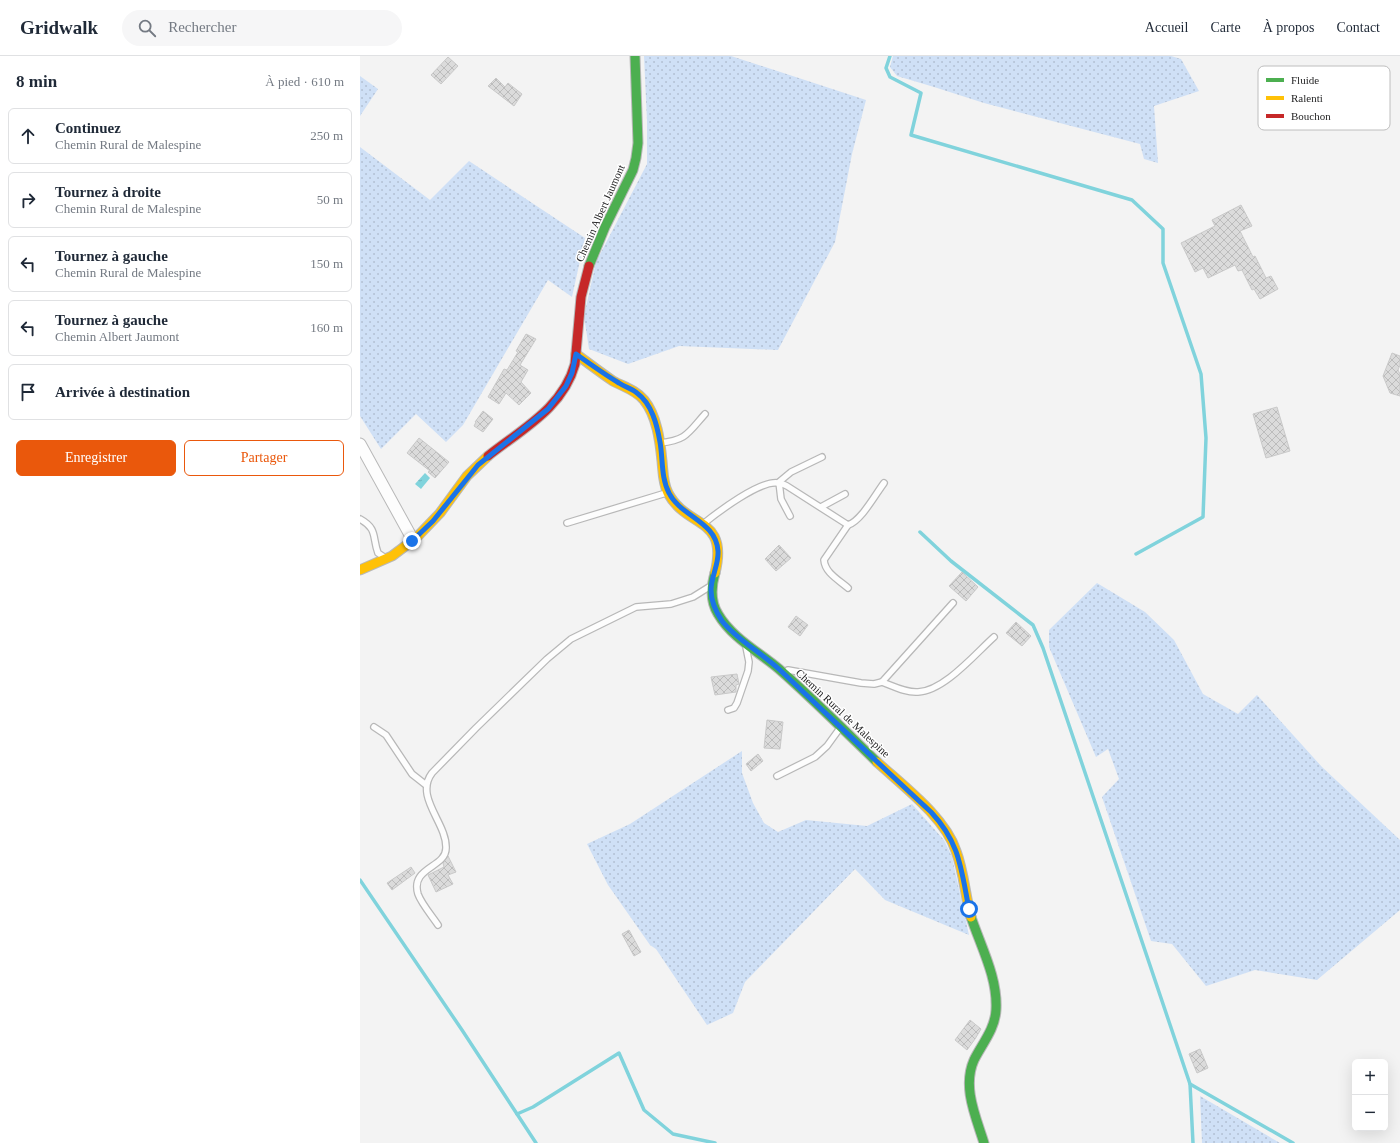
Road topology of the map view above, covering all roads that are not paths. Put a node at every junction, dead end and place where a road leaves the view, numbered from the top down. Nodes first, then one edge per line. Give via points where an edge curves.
1 (635, 56) edge
2 (576, 354) junction
3 (705, 414) dead end
4 (660, 443) junction
5 (360, 444) edge
6 (822, 457) dead end
7 (778, 482) junction
8 (884, 483) dead end
9 (668, 492) junction
10 (845, 494) dead end
11 (821, 507) junction
12 (790, 516) dead end
13 (360, 519) edge
14 (567, 523) dead end
15 (703, 524) junction
16 (848, 525) junction
17 (413, 540) junction
18 (386, 559) junction
19 (360, 570) edge
20 (711, 585) junction
21 (848, 588) dead end
22 (953, 603) dead end
23 (994, 637) dead end
24 (744, 641) junction
25 (778, 669) junction
26 (882, 682) junction
27 (728, 710) dead end
28 (374, 727) dead end
29 (840, 728) junction
30 (777, 776) dead end
31 (426, 785) junction
32 (438, 925) dead end
33 (984, 1143) edge

1 - 2 street, Chemin Albert Jaumont via 638,143 636,158 633,170 597,245 583,287
2 - 4 street, Chemin Rural de Malespine via 639,394 652,413
2 - 17 street, Chemin Albert Jaumont via 566,386 548,409 478,465 433,521
3 - 4 lane via 683,438
4 - 9 street, Chemin Rural de Malespine via 663,474
5 - 17 street
6 - 7 lane via 791,472
7 - 11 lane
7 - 12 lane via 781,499
7 - 15 lane via 759,487
8 - 16 lane via 859,518
9 - 14 lane
9 - 15 street, Chemin Rural de Malespine via 676,504
10 - 11 lane
11 - 16 lane
13 - 18 lane via 373,529 378,553
15 - 20 street, Chemin Rural de Malespine via 712,532 718,550
16 - 21 lane via 824,560 828,571
17 - 18 street, Chemin Albert Jaumont
18 - 19 street, Chemin Albert Jaumont
20 - 24 street, Chemin Rural de Malespine via 711,595 717,612 723,622
20 - 31 lane via 693,597 671,604 636,607 571,639 476,728 432,773
22 - 26 lane
23 - 26 lane via 947,681 930,690 917,693
24 - 25 street, Chemin Rural de Malespine
24 - 27 lane via 749,662 748,671 737,703 734,708
25 - 26 lane via 861,683
25 - 29 street, Chemin Rural de Malespine
28 - 31 lane via 386,735 412,774
29 - 30 lane via 815,757
29 - 33 street, Chemin Rural de Malespine via 931,812 942,824 957,852 969,909 993,982 996,1000 994,1020 971,1068 969,1082 971,1099
31 - 32 lane via 426,794 446,847 445,855 423,872 417,887 418,895

